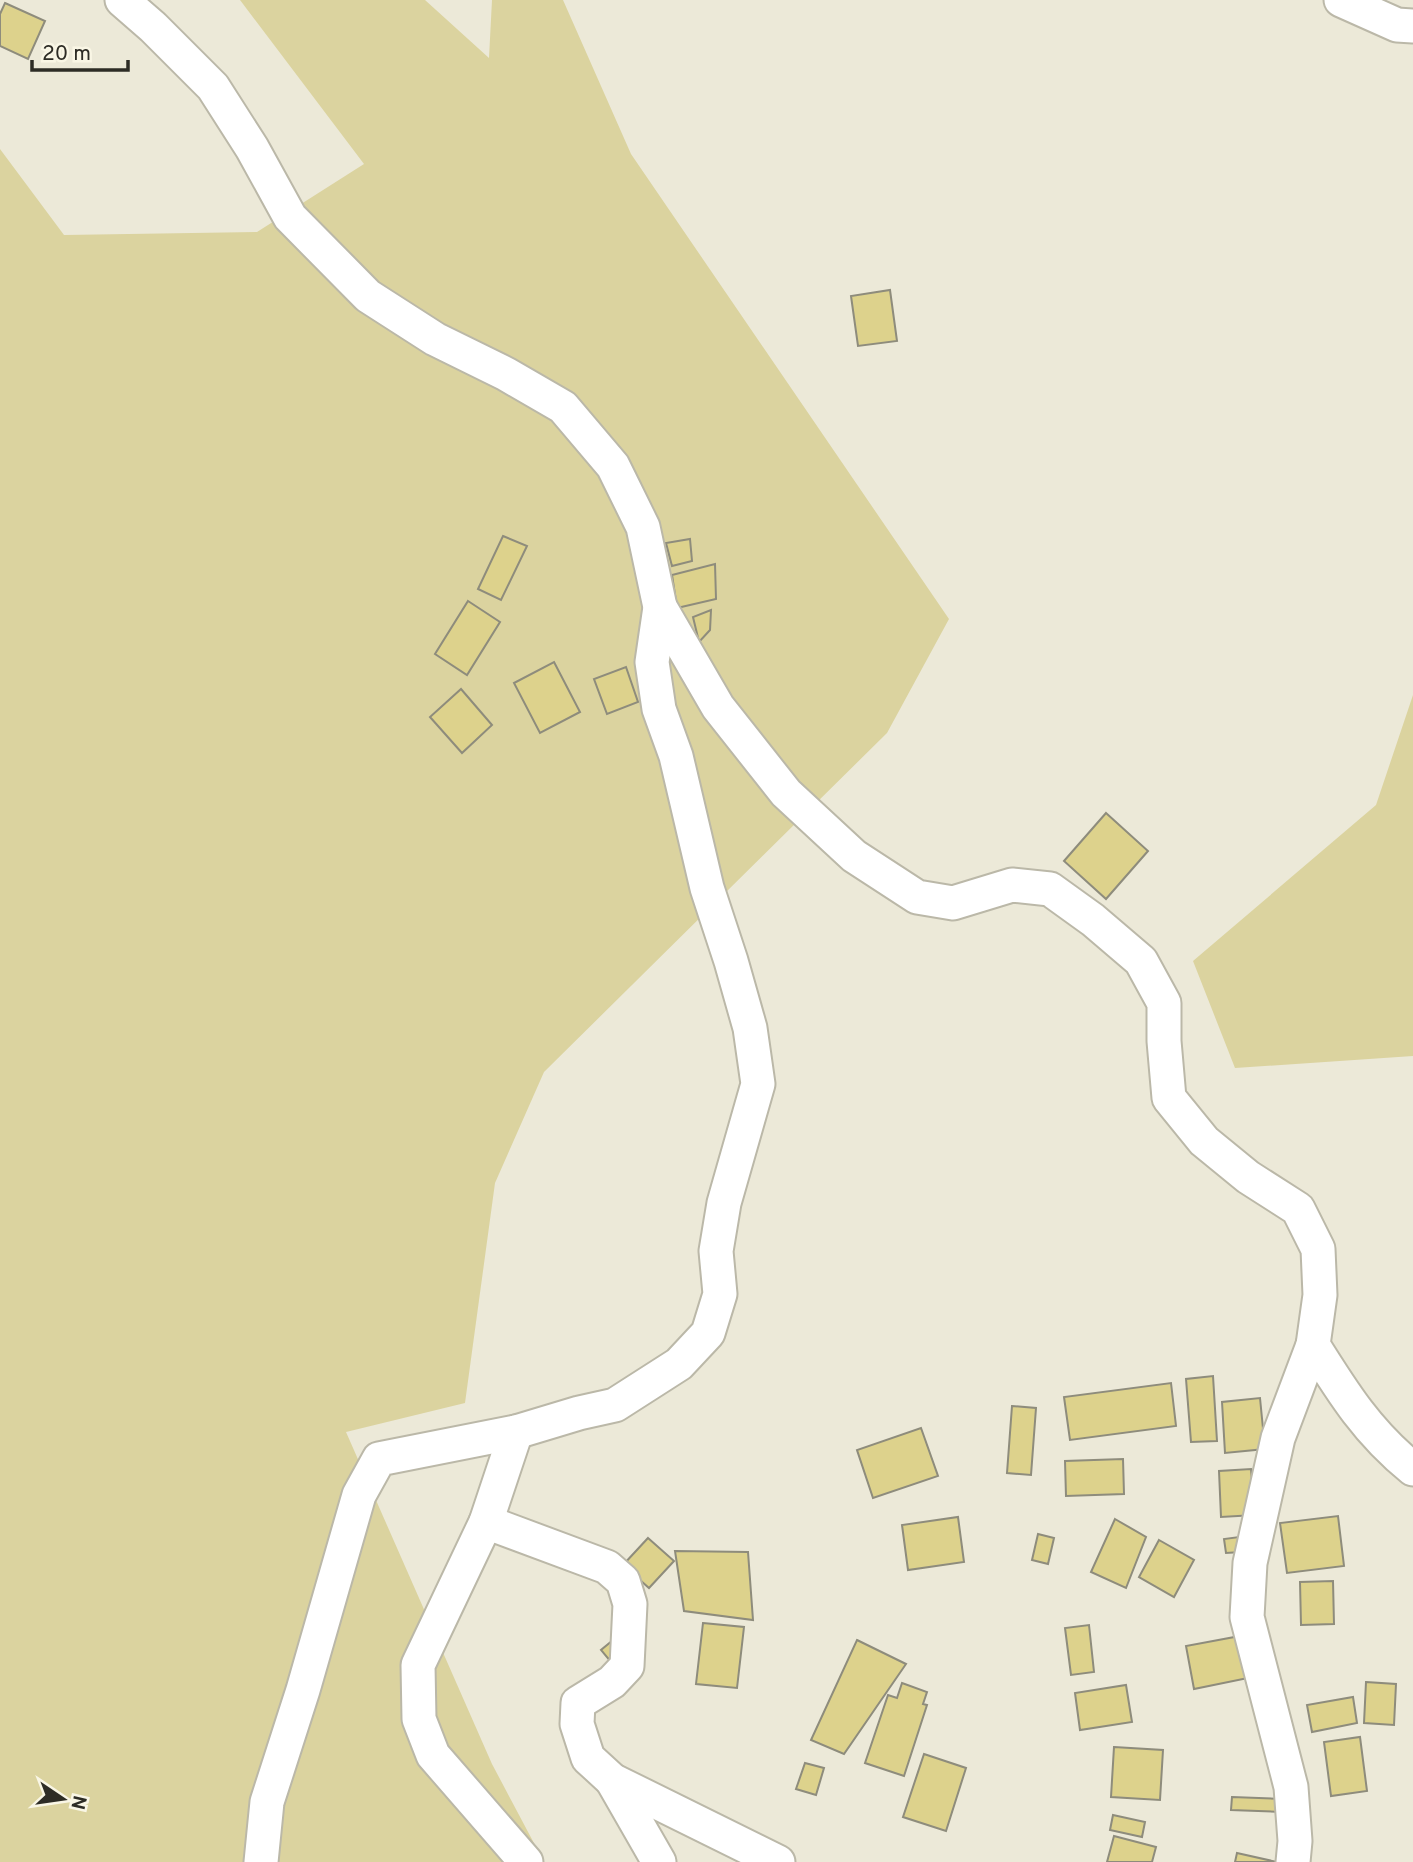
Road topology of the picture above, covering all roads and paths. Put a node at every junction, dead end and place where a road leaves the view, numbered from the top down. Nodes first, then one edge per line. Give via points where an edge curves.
1 (122, 0) edge
2 (1341, 0) edge
3 (1413, 26) edge
4 (660, 607) junction
5 (1313, 1345) junction
6 (516, 1432) junction
7 (1413, 1469) edge
8 (486, 1522) junction
9 (612, 1780) junction
10 (261, 1862) edge
11 (526, 1862) edge
12 (659, 1862) edge
13 (778, 1862) edge
14 (1293, 1862) edge

1 - 4 street via 213,87 290,217 368,296 435,339 563,407 613,466 643,527
2 - 3 street via 1397,25
4 - 5 street via 718,707 786,793 854,856 917,897 953,903 1012,885 1050,890 1141,961 1164,1003 1169,1098 1204,1141 1297,1209 1318,1249 1320,1296
4 - 6 street via 652,662 659,709 750,1028 758,1084 724,1203 716,1251 720,1294 708,1333 679,1364 615,1405
5 - 7 street via 1354,1409
5 - 14 street via 1278,1438 1250,1563 1247,1617 1291,1787
6 - 8 street
6 - 10 street via 379,1460 359,1495 267,1802
8 - 9 street via 607,1567 623,1581 630,1604 627,1666 612,1682 578,1703 577,1724 588,1758
8 - 11 street via 418,1665 419,1719 433,1755
9 - 12 street
9 - 13 street

